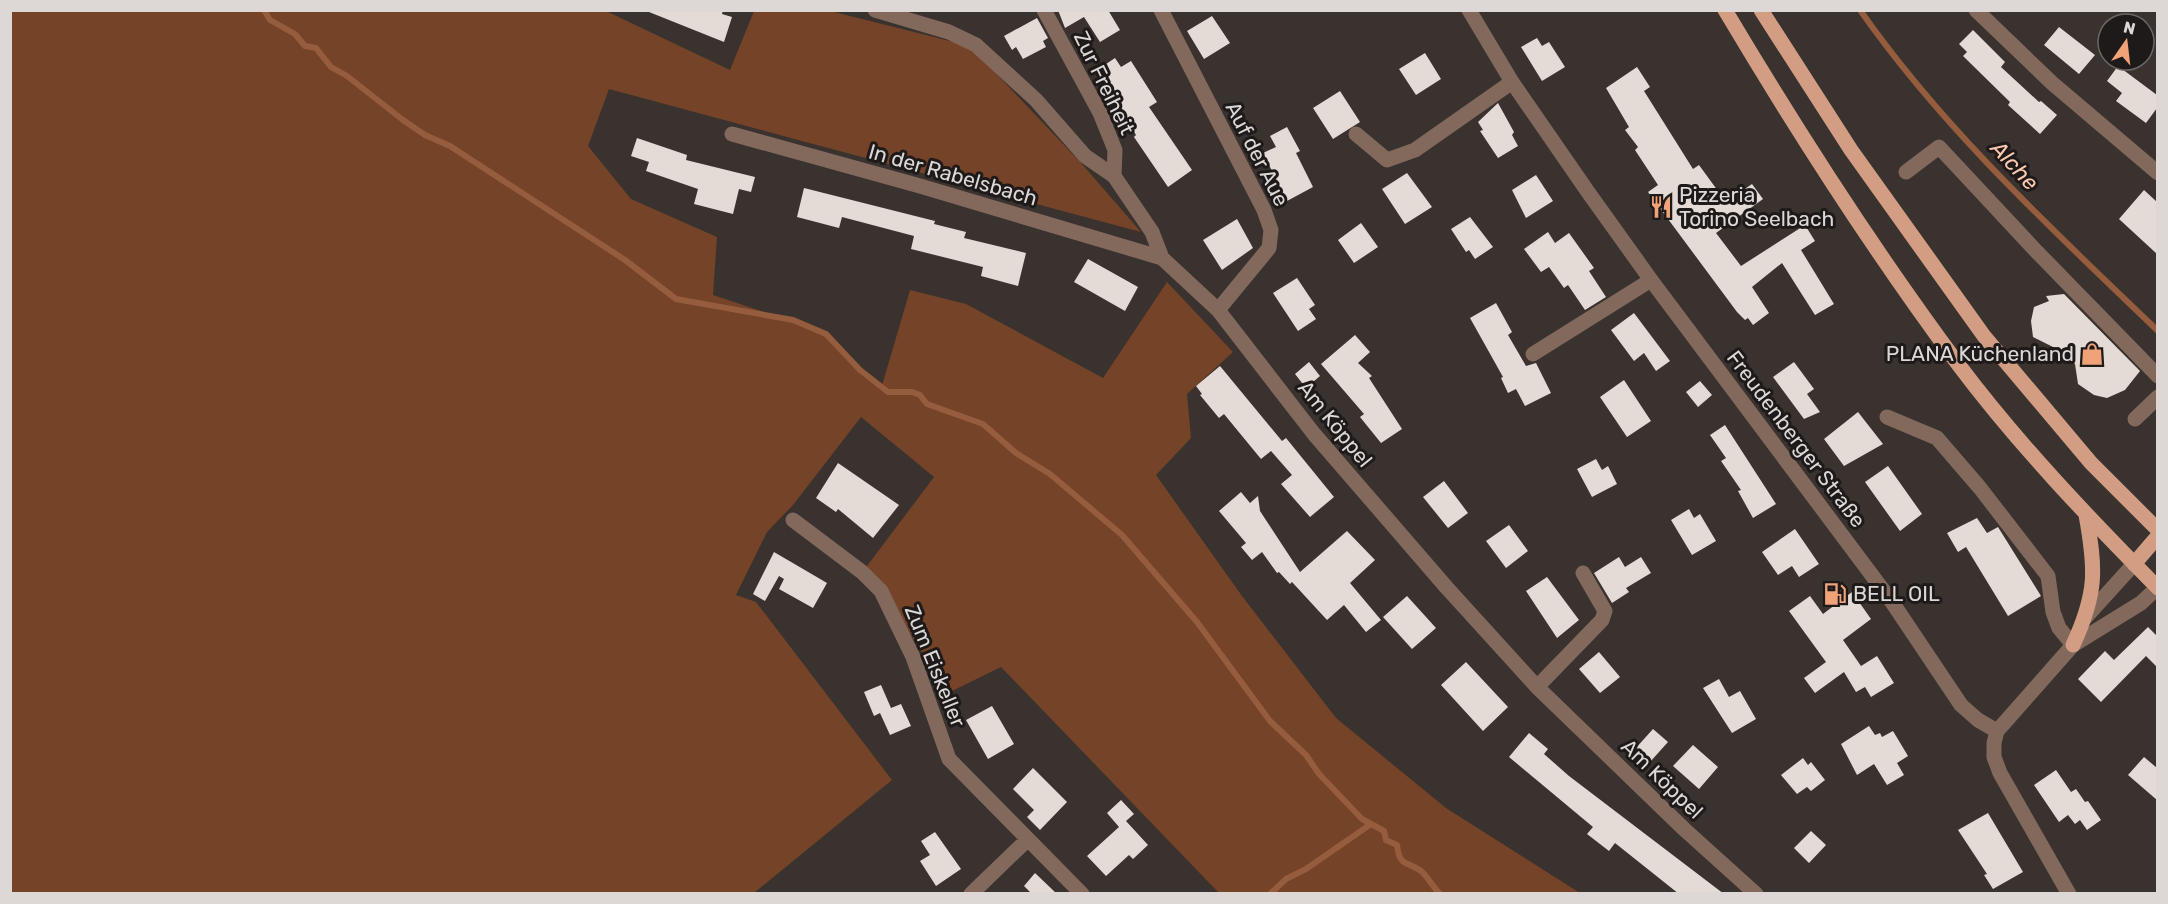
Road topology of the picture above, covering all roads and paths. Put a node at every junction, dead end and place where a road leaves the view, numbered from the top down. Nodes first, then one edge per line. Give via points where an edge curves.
1 (875, 10) edge
2 (1044, 10) edge
3 (1161, 10) edge
4 (1469, 10) edge
5 (1725, 10) edge
6 (1761, 10) edge
7 (1976, 10) edge
8 (1512, 82) junction
9 (732, 134) dead end
10 (1356, 134) dead end
11 (1906, 172) dead end
12 (2157, 173) edge
13 (1114, 176) junction
14 (1162, 258) junction
15 (1651, 280) junction
16 (1218, 310) junction
17 (1533, 354) dead end
18 (2157, 376) edge
19 (2157, 397) edge
20 (1887, 417) dead end
21 (2135, 419) dead end
22 (2086, 515) junction
23 (793, 520) dead end
24 (2157, 530) edge
25 (2157, 536) edge
26 (2134, 564) junction
27 (1582, 573) dead end
28 (2157, 588) edge
29 (2085, 618) junction
30 (2073, 645) junction
31 (1537, 687) junction
32 (1997, 731) junction
33 (1027, 840) junction
34 (971, 894) edge
35 (1082, 894) edge
36 (1756, 894) edge
37 (2069, 894) edge

1 - 13 street, Am Köppel via 949,32 976,45 1036,100 1085,156
2 - 13 street, Zur Freiheit via 1100,113 1115,150
3 - 16 street, Auf der Aue via 1271,230 1269,248
4 - 8 street, Freudenberger Straße
5 - 22 main road via 1823,165 1952,356
6 - 24 main road via 1851,150 1984,336 2091,463
7 - 12 street via 2052,83
8 - 10 street via 1415,150 1387,160
8 - 15 street, Freudenberger Straße
9 - 14 street, In der Rabelsbach
11 - 18 street via 1940,147
13 - 14 street, Am Köppel via 1152,232
14 - 16 street, Am Köppel
15 - 17 street
15 - 32 street, Freudenberger Straße via 1892,602 1961,705
16 - 31 street, Am Köppel via 1314,434
19 - 21 street
20 - 30 street via 1937,438 1980,488 2048,576 2053,612
22 - 26 main road
22 - 29 main road via 2094,561 2092,598
23 - 33 street, Zum Eiskeller via 881,591 913,657 949,759
25 - 26 main road
26 - 28 main road
26 - 29 street
27 - 31 street via 1605,611 1602,620
28 - 30 street via 2141,603
29 - 30 main road
30 - 32 street
31 - 36 street, Am Köppel
32 - 37 street via 1994,757 2000,773
33 - 34 street
33 - 35 street, Zum Eiskeller

